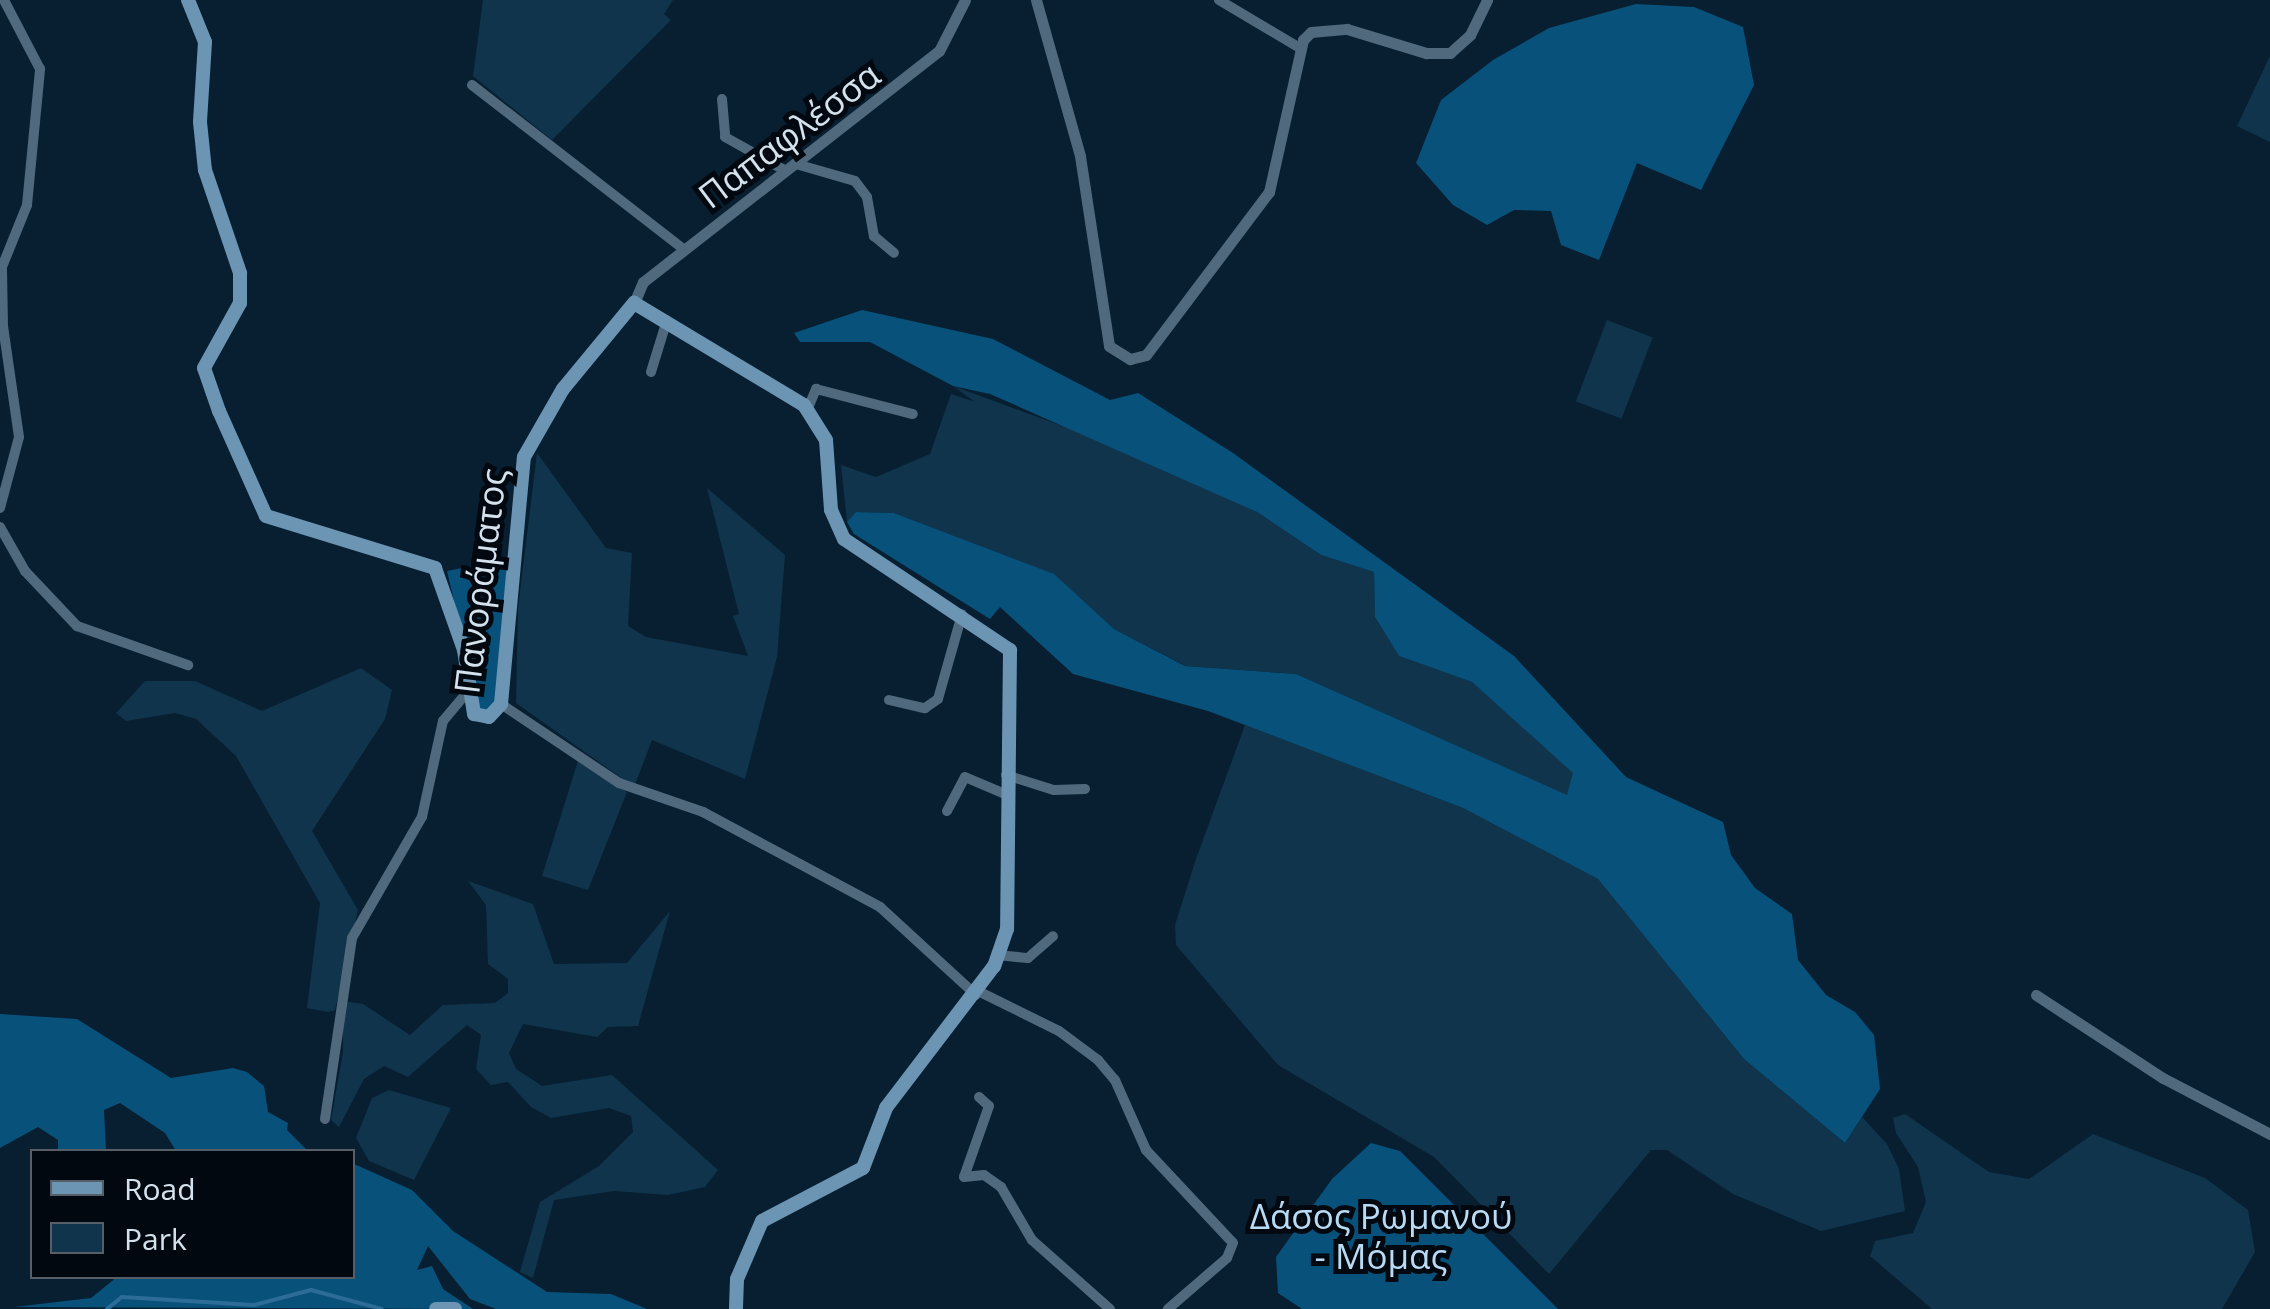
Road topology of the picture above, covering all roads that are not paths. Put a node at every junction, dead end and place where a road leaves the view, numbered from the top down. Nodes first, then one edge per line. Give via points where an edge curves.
1 (4, 0) edge
2 (188, 0) edge
3 (965, 0) edge
4 (1036, 0) edge
5 (1219, 0) edge
6 (1487, 0) edge
7 (1298, 47) junction
8 (472, 85) dead end
9 (722, 99) dead end
10 (791, 167) junction
11 (684, 250) junction
12 (894, 254) dead end
13 (634, 304) junction
14 (667, 320) junction
15 (651, 372) dead end
16 (808, 408) junction
17 (913, 414) dead end
18 (0, 508) edge
19 (0, 527) edge
20 (963, 613) junction
21 (188, 666) dead end
22 (467, 692) junction
23 (889, 700) dead end
24 (501, 704) junction
25 (1006, 775) junction
26 (1085, 789) dead end
27 (1006, 794) junction
28 (947, 811) dead end
29 (1053, 936) dead end
30 (998, 955) junction
31 (978, 994) junction
32 (2036, 994) dead end
33 (979, 1097) dead end
34 (325, 1120) dead end
35 (2270, 1134) edge
36 (436, 1309) edge
37 (455, 1309) edge
38 (736, 1309) edge
39 (1110, 1309) edge
40 (1168, 1309) edge

1 - 18 street via 40,69 27,205 2,267 2,326 19,437
2 - 22 main road, Πανοράματος via 205,42 205,170 240,272 240,303 204,368 219,411 266,516 435,568 464,650
3 - 10 street, Παπαφλέσσα via 939,51
4 - 7 street via 1080,156 1109,346 1130,359 1146,355 1269,192
5 - 7 street
6 - 7 street via 1470,35 1450,53 1426,53 1339,28 1311,32
8 - 11 street
9 - 10 street via 725,138
10 - 11 street, Παπαφλέσσα
10 - 12 street via 855,181 866,197 874,236
11 - 13 street, Παπαφλέσσα via 643,282
13 - 14 main road
13 - 24 main road, Πανοράματος via 563,390 524,457
14 - 15 street
14 - 16 main road
16 - 17 street via 816,389
16 - 20 main road via 826,440 831,510 840,534
19 - 21 street via 24,571 77,626
20 - 23 street via 938,699 925,708
20 - 25 main road via 1003,640 1012,655
22 - 24 main road, Πανοράματος via 478,716 489,717
22 - 34 street via 442,721 422,817 352,938
24 - 31 street via 618,783 703,812 880,907
25 - 26 street via 1054,790
25 - 27 main road
27 - 28 street via 965,777
27 - 30 main road via 1007,929
29 - 30 street via 1028,958
30 - 31 main road
31 - 38 main road via 886,1108 864,1168 762,1220 739,1275
31 - 40 street via 1060,1030 1098,1060 1115,1080 1146,1150 1233,1243 1231,1254
32 - 35 street via 2163,1078
33 - 39 street via 988,1106 964,1177 984,1175 995,1182 1032,1240
36 - 37 main road

